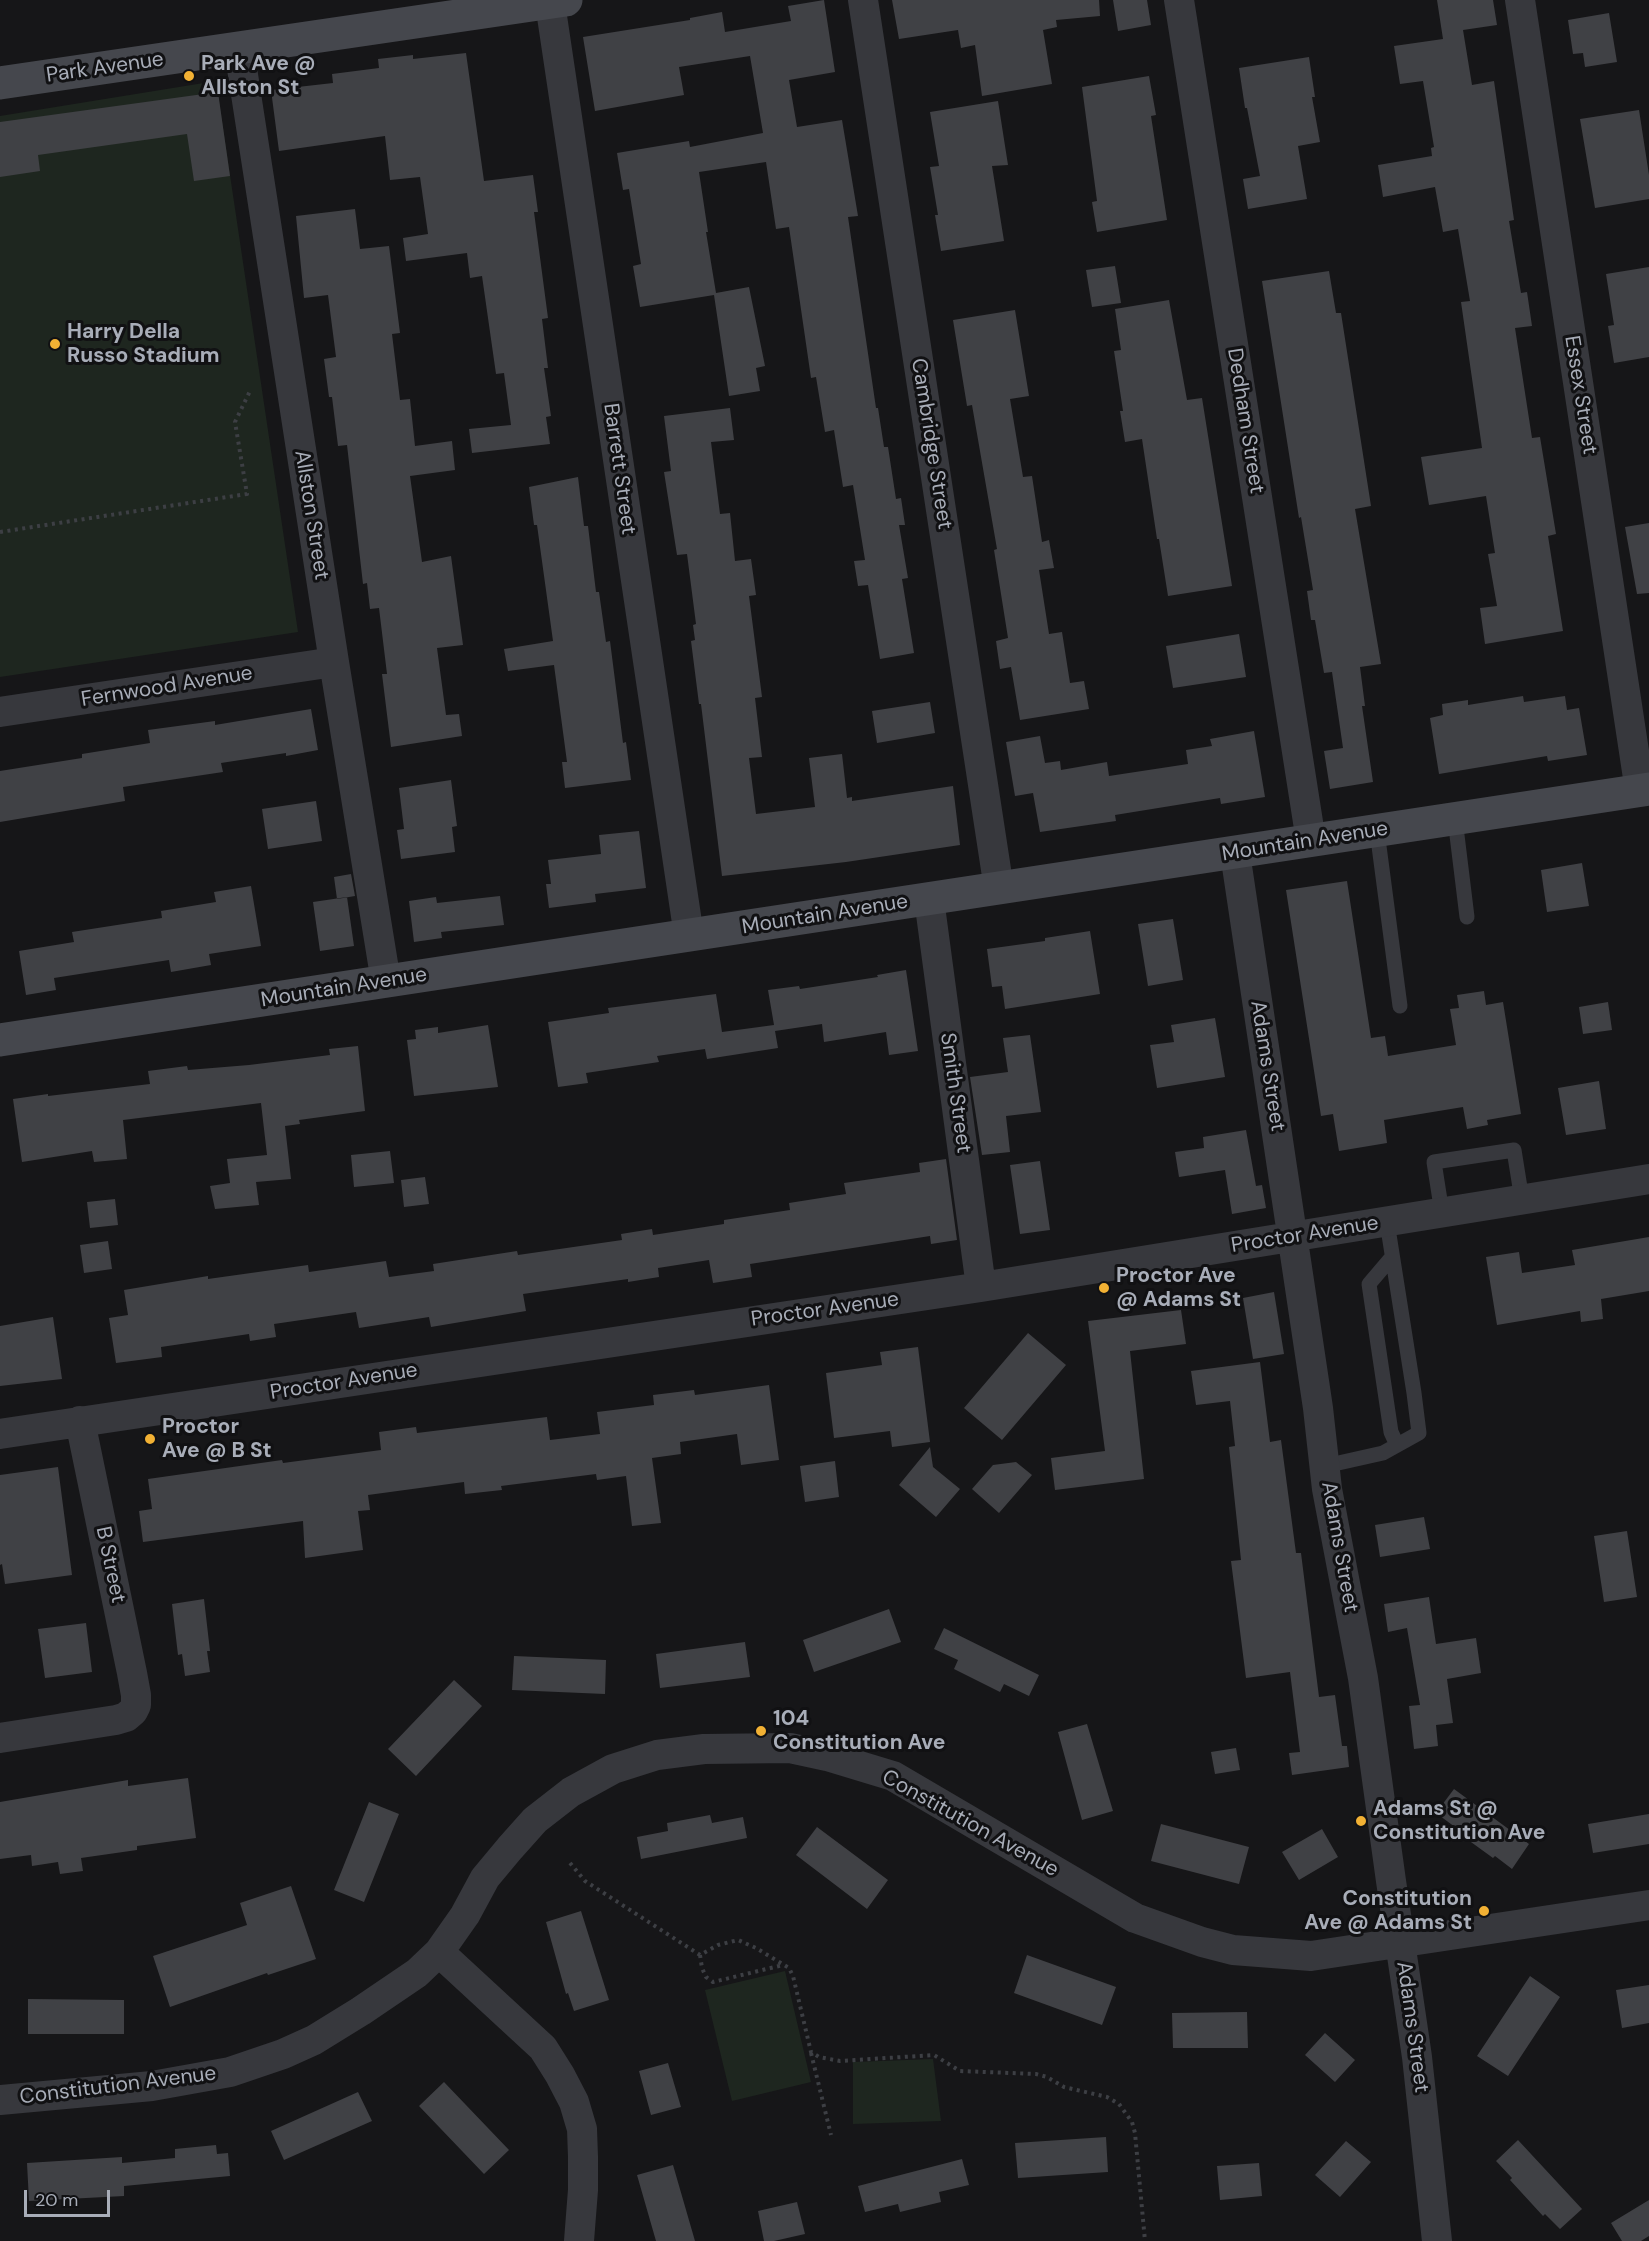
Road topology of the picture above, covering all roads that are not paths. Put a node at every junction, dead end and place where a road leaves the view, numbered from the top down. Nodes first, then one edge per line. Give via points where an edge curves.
1 (863, 0) edge
2 (1179, 0) edge
3 (1520, 0) edge
4 (558, 1) edge
5 (240, 49) junction
6 (0, 83) edge
7 (334, 662) junction
8 (0, 712) edge
9 (1644, 790) edge
10 (1455, 819) junction
11 (1377, 831) junction
12 (1311, 841) junction
13 (1235, 853) junction
14 (999, 889) junction
15 (929, 899) junction
16 (1467, 917) dead end
17 (689, 936) junction
18 (386, 982) junction
19 (1400, 1006) dead end
20 (0, 1040) edge
21 (1649, 1179) edge
22 (1522, 1200) junction
23 (1442, 1213) junction
24 (1387, 1222) junction
25 (1293, 1238) junction
26 (1392, 1257) junction
27 (981, 1287) junction
28 (80, 1421) junction
29 (0, 1434) edge
30 (1397, 1445) junction
31 (1324, 1466) junction
32 (0, 1738) edge
33 (1649, 1905) edge
34 (1400, 1941) junction
35 (439, 1952) junction
36 (0, 2100) edge
37 (579, 2241) edge
38 (1437, 2241) edge

1 - 14 street, Cambridge Street
2 - 12 street, Dedham Street
3 - 9 street, Essex Street
4 - 5 street, Park Avenue
4 - 17 street, Barrett Street
5 - 6 street, Park Avenue
5 - 7 street, Allston Street
7 - 8 street, Fernwood Avenue
7 - 18 street, Allston Street
9 - 10 street, Mountain Avenue
10 - 11 street, Mountain Avenue
10 - 16 lane
11 - 12 street, Mountain Avenue
11 - 19 lane
12 - 13 street, Mountain Avenue
13 - 14 street, Mountain Avenue
13 - 25 street, Adams Street
14 - 15 street, Mountain Avenue
15 - 17 street, Mountain Avenue
15 - 27 street, Smith Street
17 - 18 street, Mountain Avenue
18 - 20 street, Mountain Avenue
21 - 22 street, Proctor Avenue
22 - 23 street, Proctor Avenue
22 - 23 lane via 1514,1149 1434,1162
23 - 24 street, Proctor Avenue
24 - 25 street, Proctor Avenue
24 - 26 lane
25 - 27 street, Proctor Avenue
25 - 31 street, Adams Street
26 - 30 lane via 1369,1284 1391,1432
26 - 30 lane via 1419,1433
27 - 28 street, Proctor Avenue
28 - 29 street, Proctor Avenue
28 - 32 street, B Street via 134,1681 134,1709 116,1720
30 - 31 lane via 1383,1454
31 - 34 street, Adams Street via 1363,1678
33 - 34 street, Constitution Avenue
34 - 35 street, Constitution Avenue via 1311,1956 1233,1950 1202,1942 1135,1918 892,1776 790,1748 747,1748 657,1755 613,1769 571,1792 535,1820 485,1878
34 - 38 street, Adams Street
35 - 36 street, Constitution Avenue via 417,1973 314,2040 230,2072 152,2086
35 - 37 street via 543,2048 574,2102 582,2129

